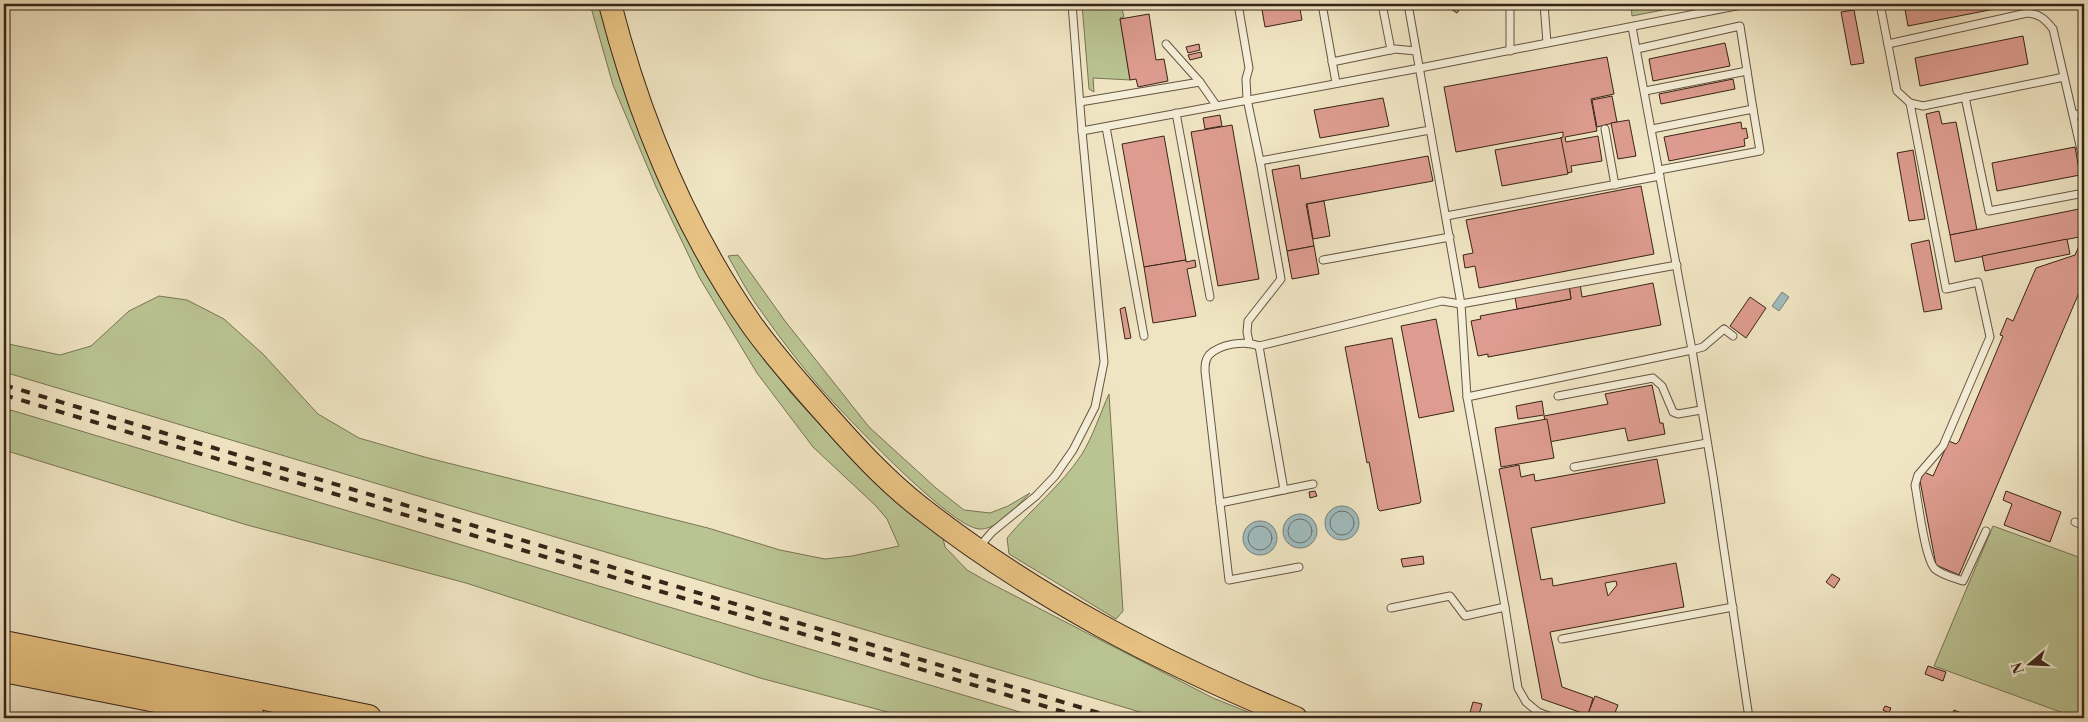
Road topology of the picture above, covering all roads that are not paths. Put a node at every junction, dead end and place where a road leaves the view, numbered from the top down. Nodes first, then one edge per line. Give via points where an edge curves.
1 (610, 4) edge
2 (1072, 4) edge
3 (1238, 4) edge
4 (1322, 4) edge
5 (1382, 4) edge
6 (1408, 4) edge
7 (1510, 4) edge
8 (1544, 4) edge
9 (1746, 4) edge
10 (1880, 4) edge
11 (1632, 27) junction
12 (1547, 43) junction
13 (1166, 44) dead end
14 (1888, 44) junction
15 (1637, 49) junction
16 (1391, 50) junction
17 (1416, 51) junction
18 (1510, 51) junction
19 (1332, 62) junction
20 (1420, 68) junction
21 (1747, 71) junction
22 (2064, 77) junction
23 (1200, 82) junction
24 (1336, 83) junction
25 (1644, 92) junction
26 (1965, 97) junction
27 (1247, 99) junction
28 (1080, 102) junction
29 (1910, 103) junction
30 (1216, 105) junction
31 (1753, 110) junction
32 (1176, 113) junction
33 (2073, 114) junction
34 (2084, 115) edge
35 (1106, 127) junction
36 (1605, 129) dead end
37 (1652, 129) junction
38 (1430, 130) junction
39 (1082, 131) junction
40 (1260, 161) junction
41 (2084, 163) edge
42 (1660, 173) junction
43 (1615, 185) junction
44 (2084, 193) edge
45 (1446, 216) junction
46 (1450, 237) junction
47 (1323, 260) dead end
48 (1677, 265) junction
49 (1210, 297) dead end
50 (1462, 304) junction
51 (1144, 336) dead end
52 (1733, 336) dead end
53 (1249, 342) junction
54 (1258, 346) junction
55 (1692, 350) junction
56 (1558, 396) dead end
57 (1467, 397) junction
58 (1701, 410) junction
59 (1707, 443) junction
60 (1574, 468) dead end
61 (1313, 484) dead end
62 (1284, 490) junction
63 (1220, 502) junction
64 (2075, 522) dead end
65 (2084, 526) edge
66 (1986, 531) dead end
67 (977, 549) junction
68 (1299, 567) dead end
69 (1505, 607) junction
70 (1733, 607) junction
71 (1392, 608) dead end
72 (1562, 639) dead end
73 (4, 644) edge
74 (4, 669) edge
75 (252, 718) edge
76 (368, 718) edge
77 (1296, 718) edge
78 (1554, 718) edge
79 (1749, 718) edge

1 - 67 main road via 623,52 659,150 689,217 752,326 793,378 863,456 919,506
2 - 28 lane
3 - 27 lane via 1249,68
4 - 19 lane
5 - 16 lane
6 - 17 lane
7 - 18 lane
8 - 12 lane
9 - 11 lane
10 - 14 lane
11 - 12 lane
11 - 15 lane
12 - 18 lane
13 - 23 lane
14 - 22 lane via 2036,14 2053,29
14 - 29 lane via 1897,91
15 - 21 lane via 1740,26
15 - 25 lane
16 - 17 lane
16 - 19 lane
17 - 20 lane
18 - 20 lane
19 - 24 lane
20 - 24 lane
20 - 38 lane
21 - 25 lane
21 - 31 lane
22 - 26 lane
22 - 33 lane
23 - 28 lane
23 - 30 lane
24 - 27 lane
25 - 37 lane
26 - 29 lane via 1922,106
26 - 44 lane via 1989,211
27 - 30 lane
27 - 40 lane
28 - 39 lane
29 - 66 lane via 1946,288 1978,282 1990,337 1943,446 1918,474 1915,485 1932,567 1963,581
30 - 32 lane
31 - 37 lane
31 - 42 lane via 1760,152
32 - 35 lane
32 - 49 lane
33 - 34 lane
33 - 41 lane
35 - 39 lane
35 - 51 lane
36 - 43 lane
37 - 42 lane
38 - 40 lane
38 - 45 lane
39 - 67 lane via 1104,362 1095,406 1074,450 1055,476
40 - 53 lane via 1281,279 1248,322
42 - 43 lane
42 - 48 lane
43 - 45 lane
45 - 46 lane
46 - 47 lane
46 - 50 lane
48 - 50 lane
48 - 55 lane
50 - 54 lane via 1442,301
50 - 57 lane
52 - 55 lane via 1724,329 1703,347
53 - 54 lane
53 - 63 lane via 1221,348 1206,361
54 - 62 lane
55 - 57 lane
55 - 58 lane
56 - 58 lane via 1653,378 1662,386 1673,412
57 - 69 lane
58 - 59 lane
59 - 60 lane
59 - 70 lane
61 - 62 lane
62 - 63 lane
63 - 68 lane via 1229,580
64 - 65 lane
67 - 77 main road via 1090,621 1139,647 1222,688
69 - 71 lane via 1465,616 1450,596
69 - 78 lane via 1518,688 1526,702 1538,712
70 - 72 lane
70 - 79 lane
73 - 76 highway
74 - 75 highway

